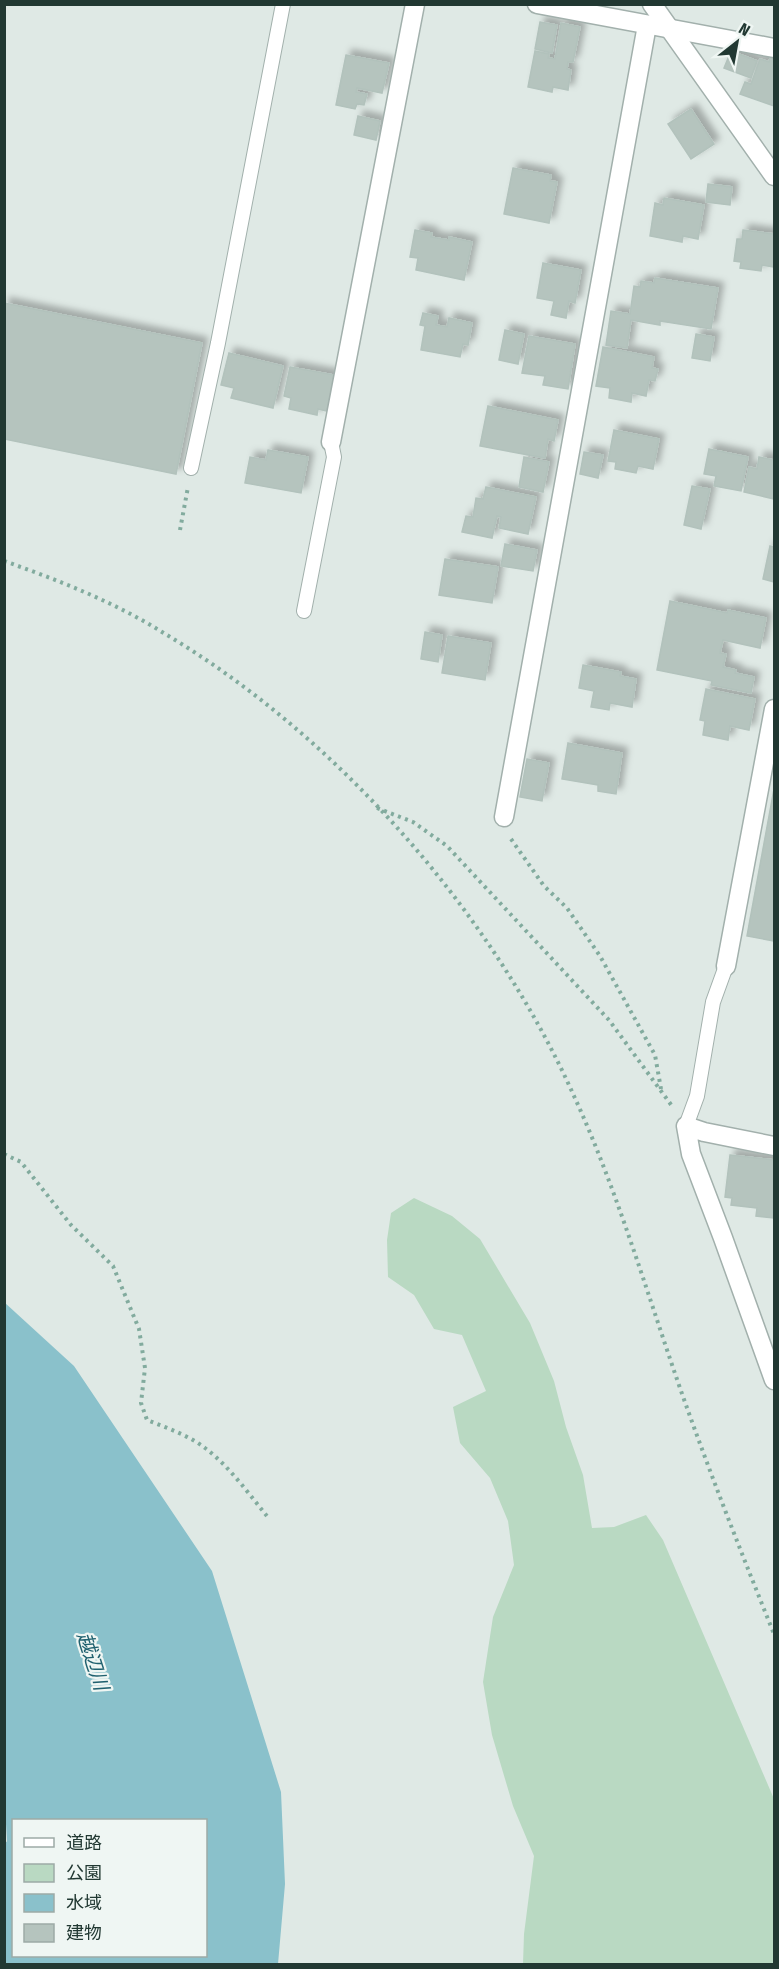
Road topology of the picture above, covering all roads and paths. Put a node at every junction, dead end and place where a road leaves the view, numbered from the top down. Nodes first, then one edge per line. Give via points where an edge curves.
1 (283, 4) edge
2 (415, 4) edge
3 (537, 4) edge
4 (652, 4) edge
5 (647, 25) junction
6 (671, 29) junction
7 (774, 48) edge
8 (774, 176) edge
9 (331, 442) joint
10 (191, 468) joint
11 (180, 530) dead end
12 (4, 561) edge
13 (304, 611) dead end
14 (774, 709) edge
15 (377, 807) junction
16 (504, 817) joint
17 (726, 966) joint
18 (662, 1093) junction
19 (686, 1126) junction
20 (774, 1146) edge
21 (4, 1154) edge
22 (774, 1380) edge
23 (267, 1516) dead end
24 (774, 1634) edge

1 - 10 lane
2 - 9 street
3 - 5 street
4 - 6 street
5 - 6 street
5 - 16 street
6 - 7 street
6 - 8 street
9 - 13 lane via 333,457
10 - 11 path
12 - 15 path via 110,604 212,663 261,698
14 - 17 street
15 - 18 path via 413,822 447,846 609,1020
15 - 24 path via 440,879 513,980 573,1094 599,1155 729,1523
16 - 18 path via 511,841 544,886 567,908 600,956 655,1055
17 - 19 lane via 713,1002 697,1096
18 - 19 path
19 - 20 street
19 - 22 street via 691,1154
21 - 23 path via 21,1162 71,1225 113,1266 139,1329 145,1368 141,1403 147,1420 180,1432 205,1448

